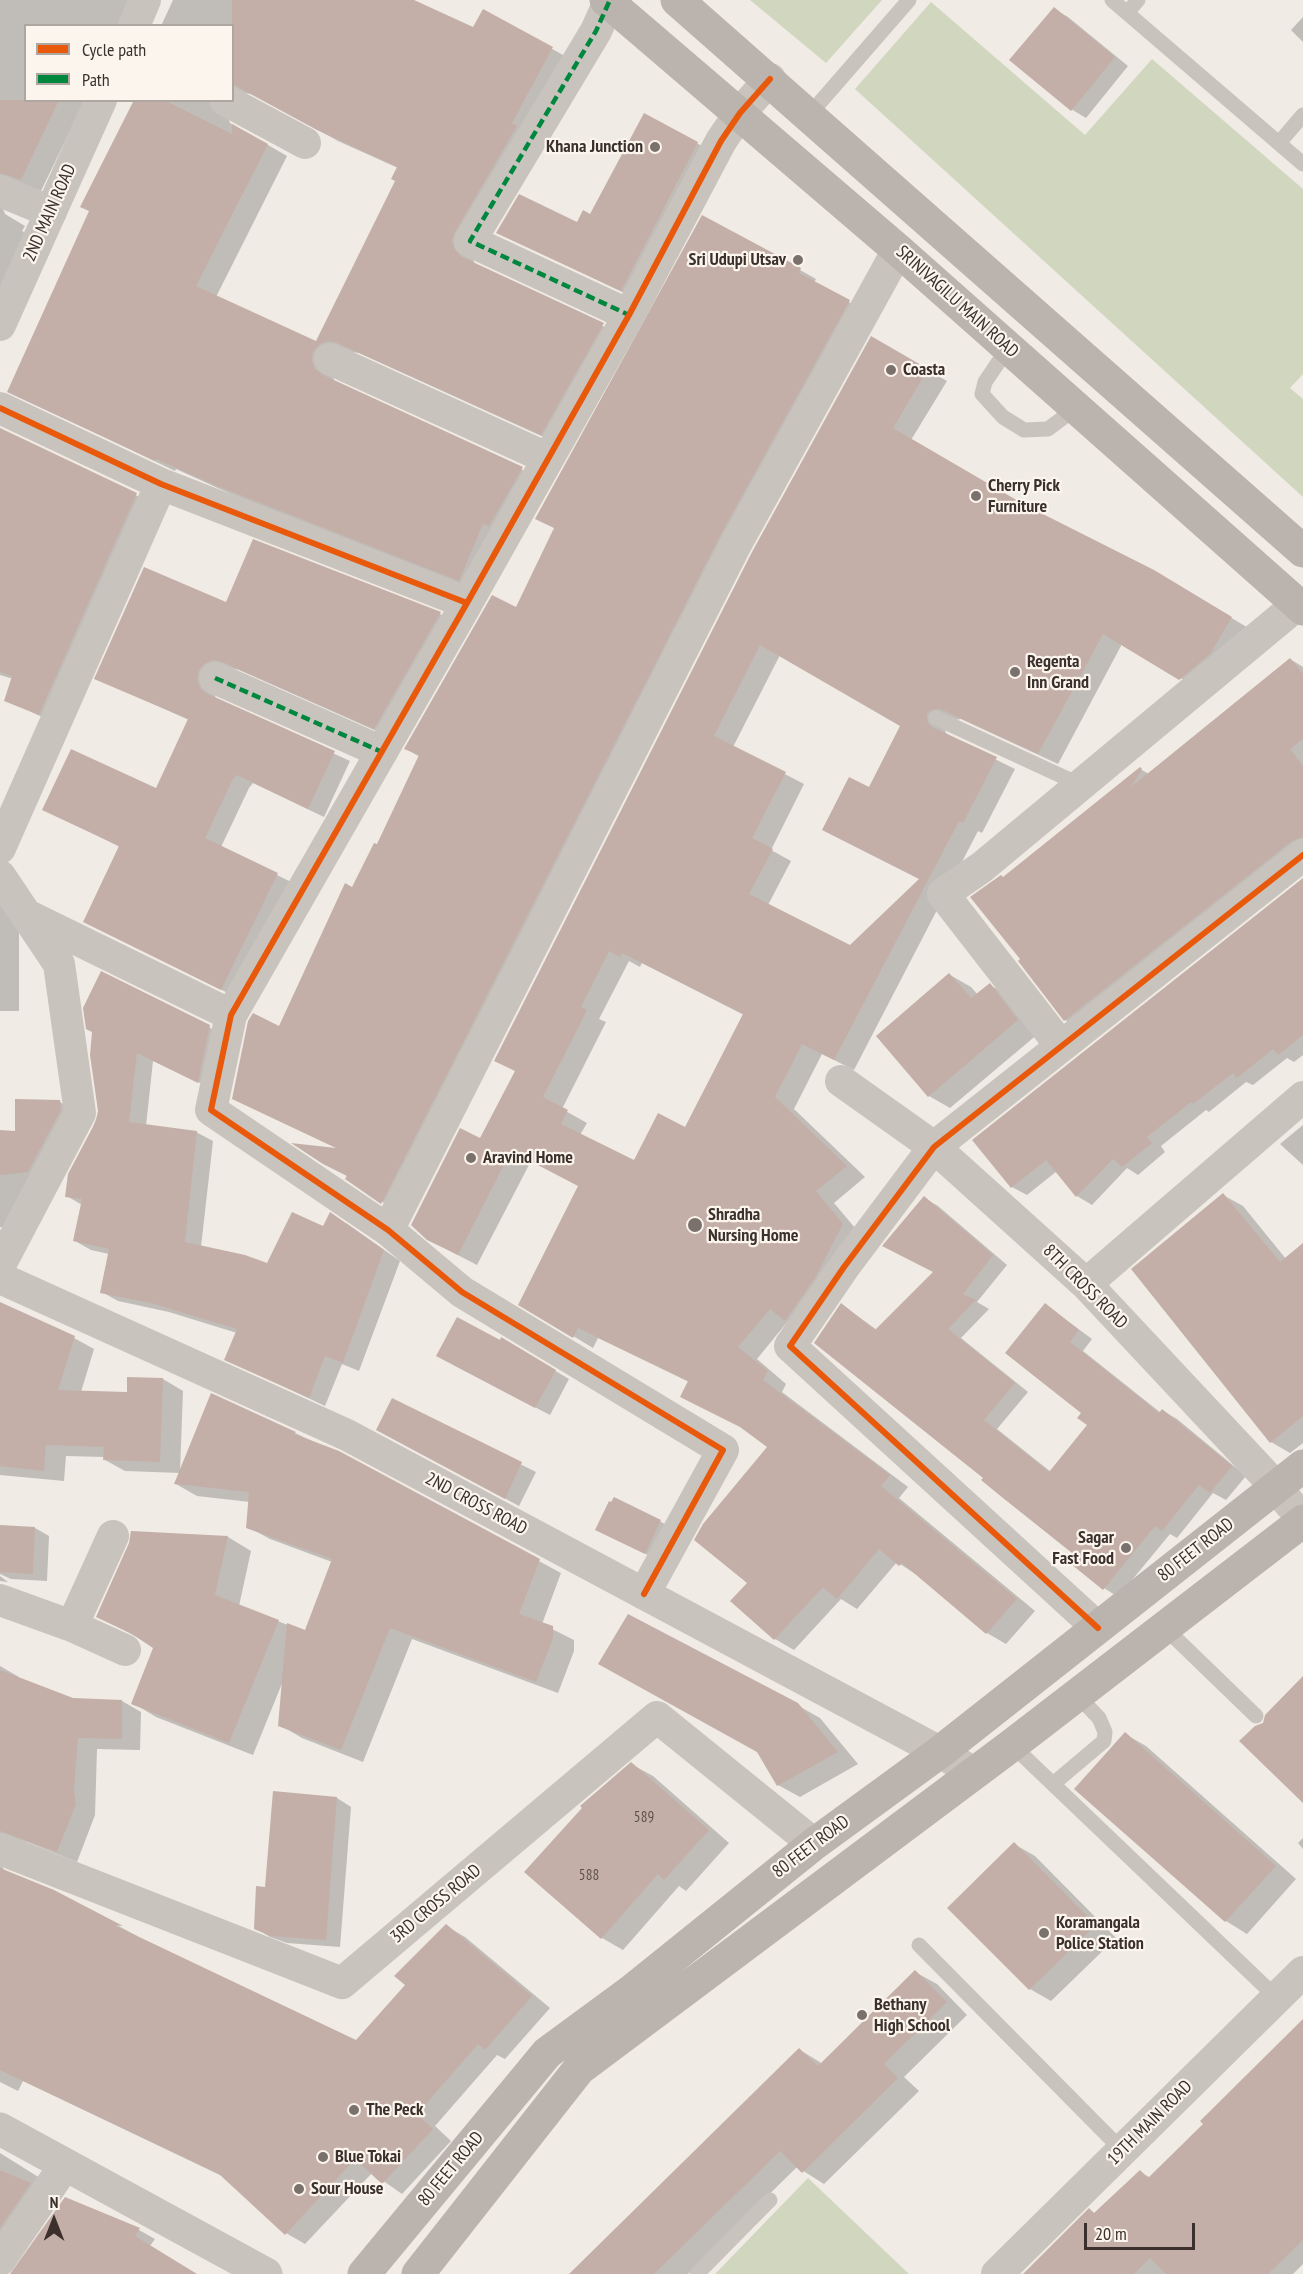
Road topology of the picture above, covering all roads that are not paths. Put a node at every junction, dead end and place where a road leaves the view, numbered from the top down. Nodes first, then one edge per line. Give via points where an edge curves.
1 (145, 0) edge
2 (677, 0) edge
3 (909, 0) edge
4 (1112, 0) edge
5 (1138, 0) edge
6 (608, 1) edge
7 (1127, 13) junction
8 (135, 24) edge
9 (770, 79) junction
10 (99, 102) edge
11 (229, 102) edge
12 (740, 113) junction
13 (809, 115) junction
14 (1303, 115) edge
15 (305, 143) dead end
16 (1279, 143) junction
17 (1303, 164) edge
18 (0, 191) edge
19 (51, 212) junction
20 (898, 250) junction
21 (629, 315) junction
22 (0, 325) edge
23 (1008, 348) junction
24 (330, 359) dead end
25 (0, 408) edge
26 (1076, 408) junction
27 (547, 458) junction
28 (161, 484) junction
29 (1303, 551) edge
30 (467, 603) junction
31 (1301, 607) edge
32 (215, 678) dead end
33 (936, 718) dead end
34 (382, 752) junction
35 (1081, 786) junction
36 (0, 848) edge
37 (1303, 855) edge
38 (0, 876) edge
39 (26, 915) junction
40 (231, 1015) junction
41 (1061, 1046) junction
42 (841, 1081) dead end
43 (1303, 1097) edge
44 (934, 1147) junction
45 (388, 1230) junction
46 (8, 1237) edge
47 (0, 1266) edge
48 (0, 1278) edge
49 (1086, 1284) junction
50 (1303, 1466) edge
51 (1276, 1487) junction
52 (1303, 1520) edge
53 (113, 1536) dead end
54 (645, 1594) junction
55 (0, 1600) edge
56 (72, 1626) junction
57 (1098, 1628) junction
58 (1165, 1628) junction
59 (125, 1650) dead end
60 (1077, 1695) junction
61 (1256, 1716) dead end
62 (1012, 1745) junction
63 (940, 1752) junction
64 (974, 1773) junction
65 (1053, 1784) junction
66 (814, 1844) junction
67 (0, 1849) edge
68 (919, 1945) dead end
69 (1303, 1972) edge
70 (1277, 1998) junction
71 (0, 2129) edge
72 (1122, 2150) junction
73 (65, 2165) junction
74 (770, 2200) dead end
75 (0, 2260) edge
76 (266, 2274) edge
77 (364, 2274) edge
78 (418, 2274) edge
79 (697, 2274) edge
80 (997, 2274) edge

1 - 8 street
2 - 9 main road
3 - 13 lane
4 - 7 lane
5 - 7 lane
6 - 12 main road, SRINIVAGILU MAIN ROAD
6 - 21 street via 596,31 470,241
7 - 16 lane
9 - 12 street
9 - 13 main road
10 - 19 street, 2ND MAIN ROAD
11 - 15 street
12 - 20 main road, SRINIVAGILU MAIN ROAD
12 - 21 street via 721,141
13 - 29 main road
14 - 16 lane
16 - 17 lane
18 - 19 street
19 - 22 street, 2ND MAIN ROAD
20 - 23 main road, SRINIVAGILU MAIN ROAD
20 - 45 street via 736,544
21 - 27 street
23 - 26 main road, SRINIVAGILU MAIN ROAD
23 - 26 lane via 985,382 982,394 1003,417 1024,430 1048,429
24 - 27 street
25 - 28 street
26 - 31 main road, SRINIVAGILU MAIN ROAD
27 - 30 street
28 - 30 street
28 - 36 street
30 - 34 street
31 - 35 street
32 - 34 street
33 - 35 lane
34 - 40 street
35 - 41 street via 943,894
37 - 41 street
38 - 39 street
39 - 40 street
39 - 46 street via 59,964 80,1113
40 - 45 street via 211,1110
41 - 44 street
42 - 44 street, 8TH CROSS ROAD
43 - 49 street
44 - 49 street, 8TH CROSS ROAD
44 - 57 street via 790,1346
45 - 54 street via 462,1292 723,1450
46 - 47 street
48 - 54 street, 2ND CROSS ROAD via 347,1435
49 - 51 street, 8TH CROSS ROAD
50 - 51 main road, 80 FEET ROAD
51 - 52 street, 8TH CROSS ROAD
51 - 57 main road, 80 FEET ROAD
52 - 58 main road, 80 FEET ROAD
53 - 56 street
54 - 63 street, 2ND CROSS ROAD
55 - 56 street
56 - 59 street
57 - 63 main road, 80 FEET ROAD
58 - 60 main road, 80 FEET ROAD
58 - 61 lane
60 - 62 main road, 80 FEET ROAD
60 - 65 lane via 1099,1718 1106,1732 1104,1741
62 - 64 main road, 80 FEET ROAD
62 - 65 lane
63 - 64 street, 2ND CROSS ROAD
63 - 66 main road, 80 FEET ROAD
64 - 78 main road, 80 FEET ROAD via 579,2069
65 - 70 lane
66 - 67 street, 3RD CROSS ROAD via 657,1718 342,1983
66 - 77 main road, 80 FEET ROAD via 630,1992 547,2053
68 - 72 lane
69 - 70 street, 19TH MAIN ROAD
70 - 72 street, 19TH MAIN ROAD
71 - 73 street
72 - 80 street, 19TH MAIN ROAD
73 - 75 street
73 - 76 street
74 - 79 lane

